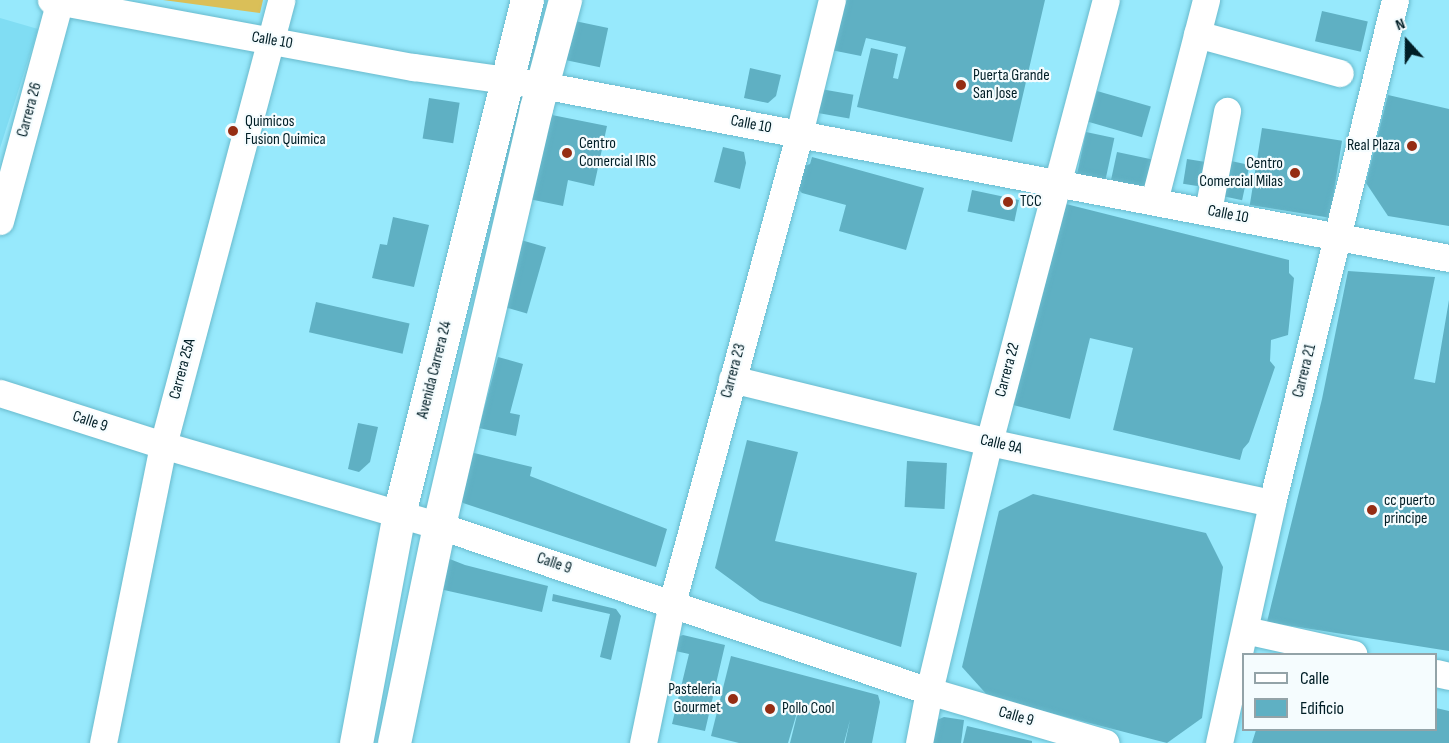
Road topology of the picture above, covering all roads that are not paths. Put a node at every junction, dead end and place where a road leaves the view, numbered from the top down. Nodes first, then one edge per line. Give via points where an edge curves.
1 (281, 0) edge
2 (527, 0) edge
3 (565, 0) edge
4 (832, 0) edge
5 (1106, 0) edge
6 (1206, 0) edge
7 (1395, 0) edge
8 (57, 1) edge
9 (1197, 34) junction
10 (272, 40) junction
11 (1340, 73) dead end
12 (506, 80) junction
13 (542, 85) junction
14 (1227, 111) dead end
15 (800, 134) junction
16 (1058, 182) junction
17 (1154, 201) junction
18 (1208, 211) junction
19 (0, 221) edge
20 (1338, 237) junction
21 (1449, 258) edge
22 (732, 379) junction
23 (0, 393) edge
24 (989, 442) junction
25 (163, 445) junction
26 (1272, 503) junction
27 (399, 514) junction
28 (439, 525) junction
29 (672, 603) junction
30 (1245, 630) junction
31 (1348, 653) edge
32 (928, 691) junction
33 (103, 743) edge
34 (356, 743) edge
35 (394, 743) edge
36 (643, 743) edge
37 (919, 743) edge
38 (1106, 743) edge
39 (1219, 743) edge

1 - 10 street, Carrera 25A
2 - 12 main road, Avenida Carrera 24
3 - 13 main road
4 - 15 street, Carrera 23
5 - 16 street, Carrera 22
6 - 9 street
7 - 20 street, Carrera 21
8 - 10 street, Calle 10
8 - 19 street, Carrera 26
9 - 11 street
9 - 17 street
10 - 12 street, Calle 10
10 - 25 street, Carrera 25A
12 - 13 street, Calle 10
12 - 27 main road, Avenida Carrera 24
13 - 15 street, Calle 10
13 - 28 main road
14 - 18 street
15 - 16 street, Calle 10
15 - 22 street, Carrera 23
16 - 17 street, Calle 10
16 - 24 street, Carrera 22
17 - 18 street, Calle 10
18 - 20 street, Calle 10
20 - 21 street, Calle 10
20 - 26 street, Carrera 21
22 - 24 street, Calle 9A
22 - 29 street, Carrera 23
23 - 25 street, Calle 9
24 - 26 street, Calle 9A
24 - 32 street, Carrera 22
25 - 27 street, Calle 9
25 - 33 street, Carrera 25A
26 - 30 street, Carrera 21
27 - 28 street, Calle 9
27 - 34 main road, Avenida Carrera 24
28 - 29 street, Calle 9
28 - 35 main road
29 - 32 street, Calle 9
29 - 36 street, Carrera 23
30 - 31 street
30 - 39 street, Carrera 21
32 - 37 street, Carrera 22
32 - 38 street, Calle 9

